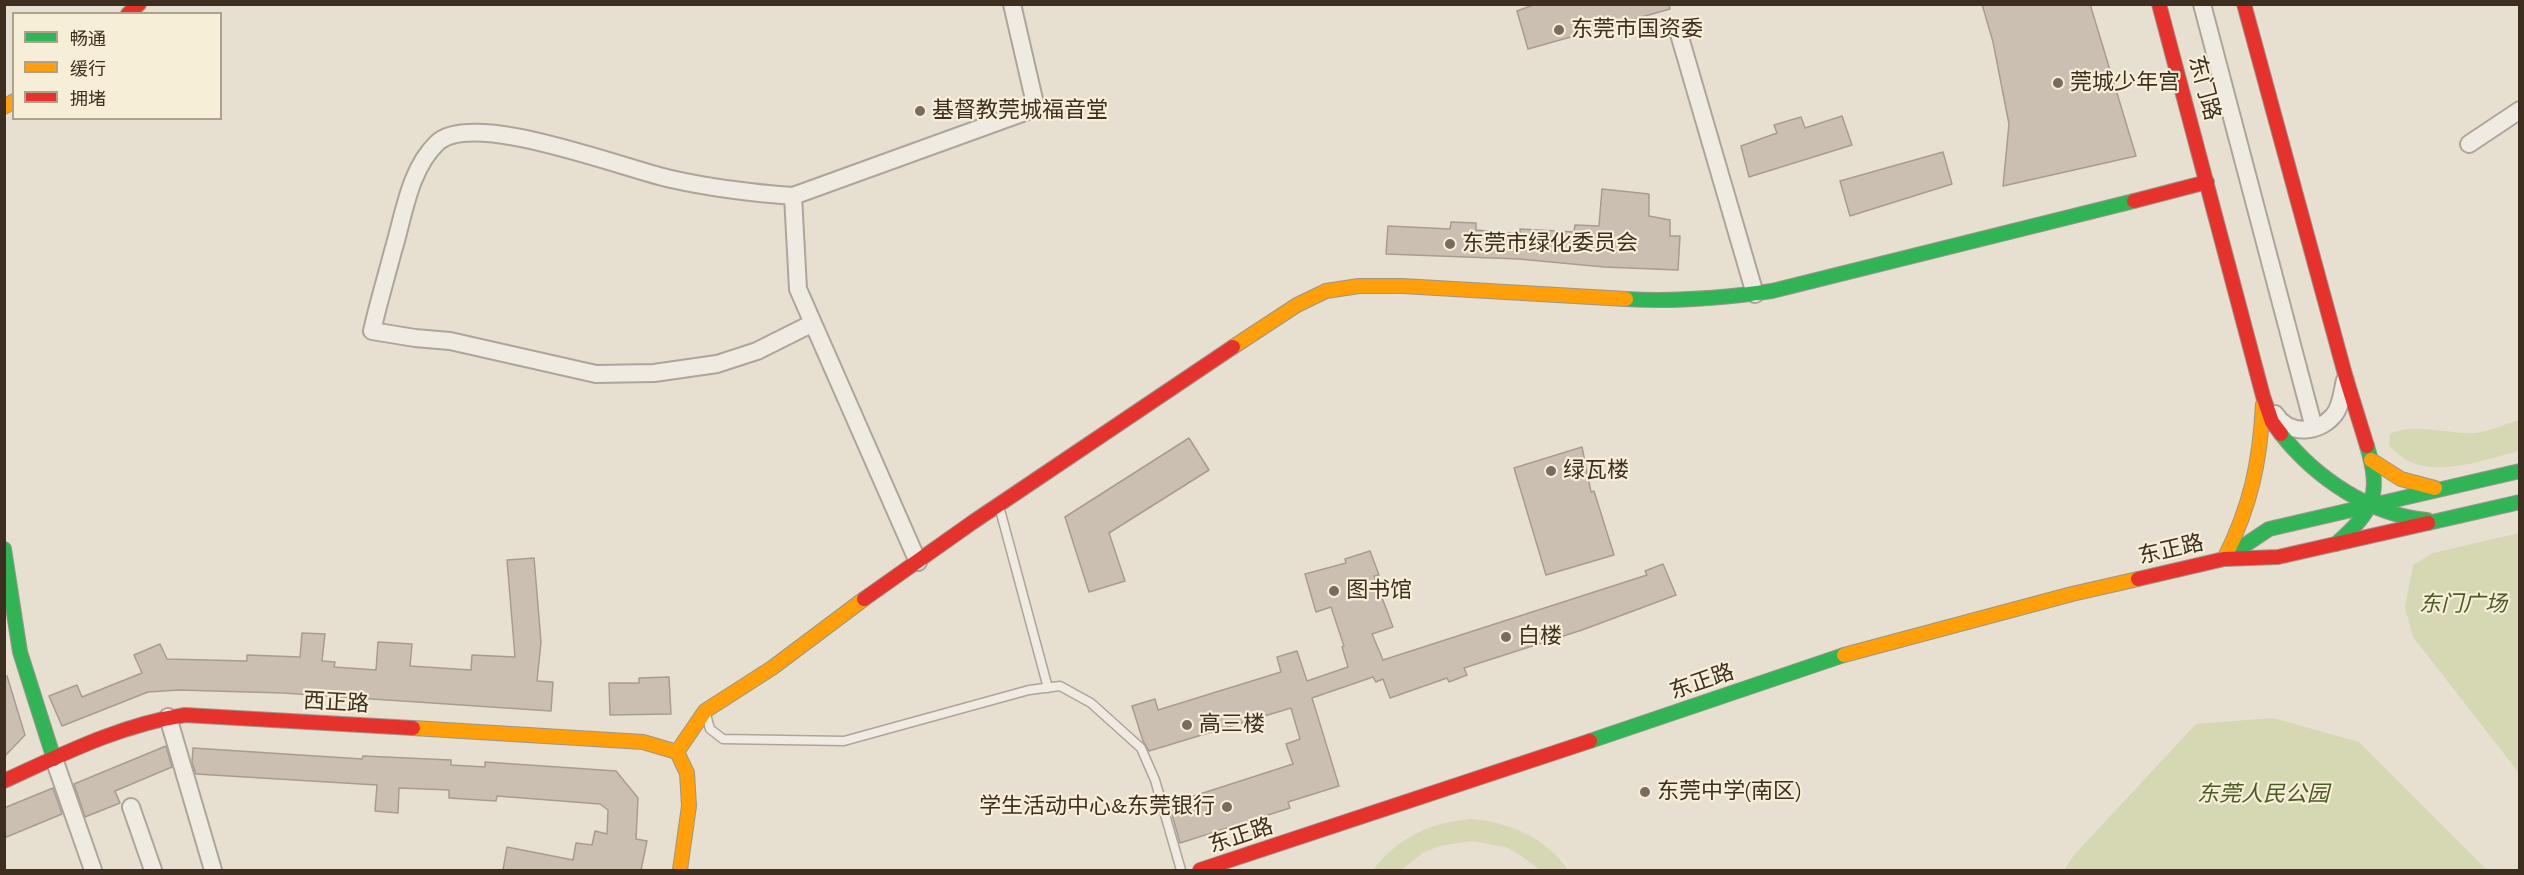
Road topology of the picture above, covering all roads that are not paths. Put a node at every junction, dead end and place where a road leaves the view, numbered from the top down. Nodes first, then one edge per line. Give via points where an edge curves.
1 (1012, 4) edge
2 (2159, 4) edge
3 (2202, 4) edge
4 (2244, 4) edge
5 (1679, 34) dead end
6 (2520, 110) edge
7 (2469, 144) dead end
8 (2207, 182) junction
9 (793, 196) junction
10 (1755, 294) junction
11 (813, 323) junction
12 (2346, 378) junction
13 (2263, 396) junction
14 (2314, 428) junction
15 (2372, 460) junction
16 (2520, 471) edge
17 (2446, 489) junction
18 (2520, 502) edge
19 (999, 504) junction
20 (2371, 506) junction
21 (2459, 516) junction
22 (2336, 544) junction
23 (4, 549) edge
24 (2224, 559) junction
25 (918, 562) junction
26 (1048, 688) junction
27 (705, 711) junction
28 (168, 717) junction
29 (677, 752) junction
30 (54, 759) junction
31 (4, 781) edge
32 (131, 807) dead end
33 (93, 870) edge
34 (153, 870) edge
35 (213, 870) edge
36 (680, 870) edge
37 (1181, 870) edge
38 (1200, 870) edge

1 - 9 street via 1035,108
2 - 8 street, 东门路
3 - 14 street
4 - 12 street
5 - 10 street
6 - 7 street
8 - 10 street
8 - 13 street, 东门路
9 - 11 street via 798,289
9 - 11 street via 670,179 519,137 482,132 455,134 438,142 419,166 372,331 450,341 596,374 631,374 717,364 757,351
10 - 19 street via 1656,301 1402,286 1326,291 1278,318
11 - 25 street
12 - 14 street via 2334,416
12 - 15 street
13 - 14 street via 2279,421 2302,431
13 - 20 street via 2275,427 2291,447 2321,473
13 - 24 street via 2260,456 2253,494
15 - 17 street via 2390,476 2420,487
15 - 20 street
16 - 17 street
17 - 20 street
18 - 21 street
19 - 25 street
19 - 26 lane
20 - 21 street via 2410,518
20 - 22 street
20 - 24 street via 2270,529
21 - 22 street
22 - 24 street via 2278,557
23 - 30 street via 20,652
24 - 38 street, 东正路 via 2073,594 1848,654
25 - 27 street via 772,668
26 - 27 lane via 844,741 723,739 710,729
26 - 37 lane via 1060,686 1091,703 1141,748 1155,780
27 - 29 street
28 - 29 street, 西正路 via 643,742
28 - 30 street, 西正路 via 134,724
28 - 35 street
29 - 36 street via 687,773 689,806
30 - 31 street, 西正路
30 - 33 street
32 - 34 street

